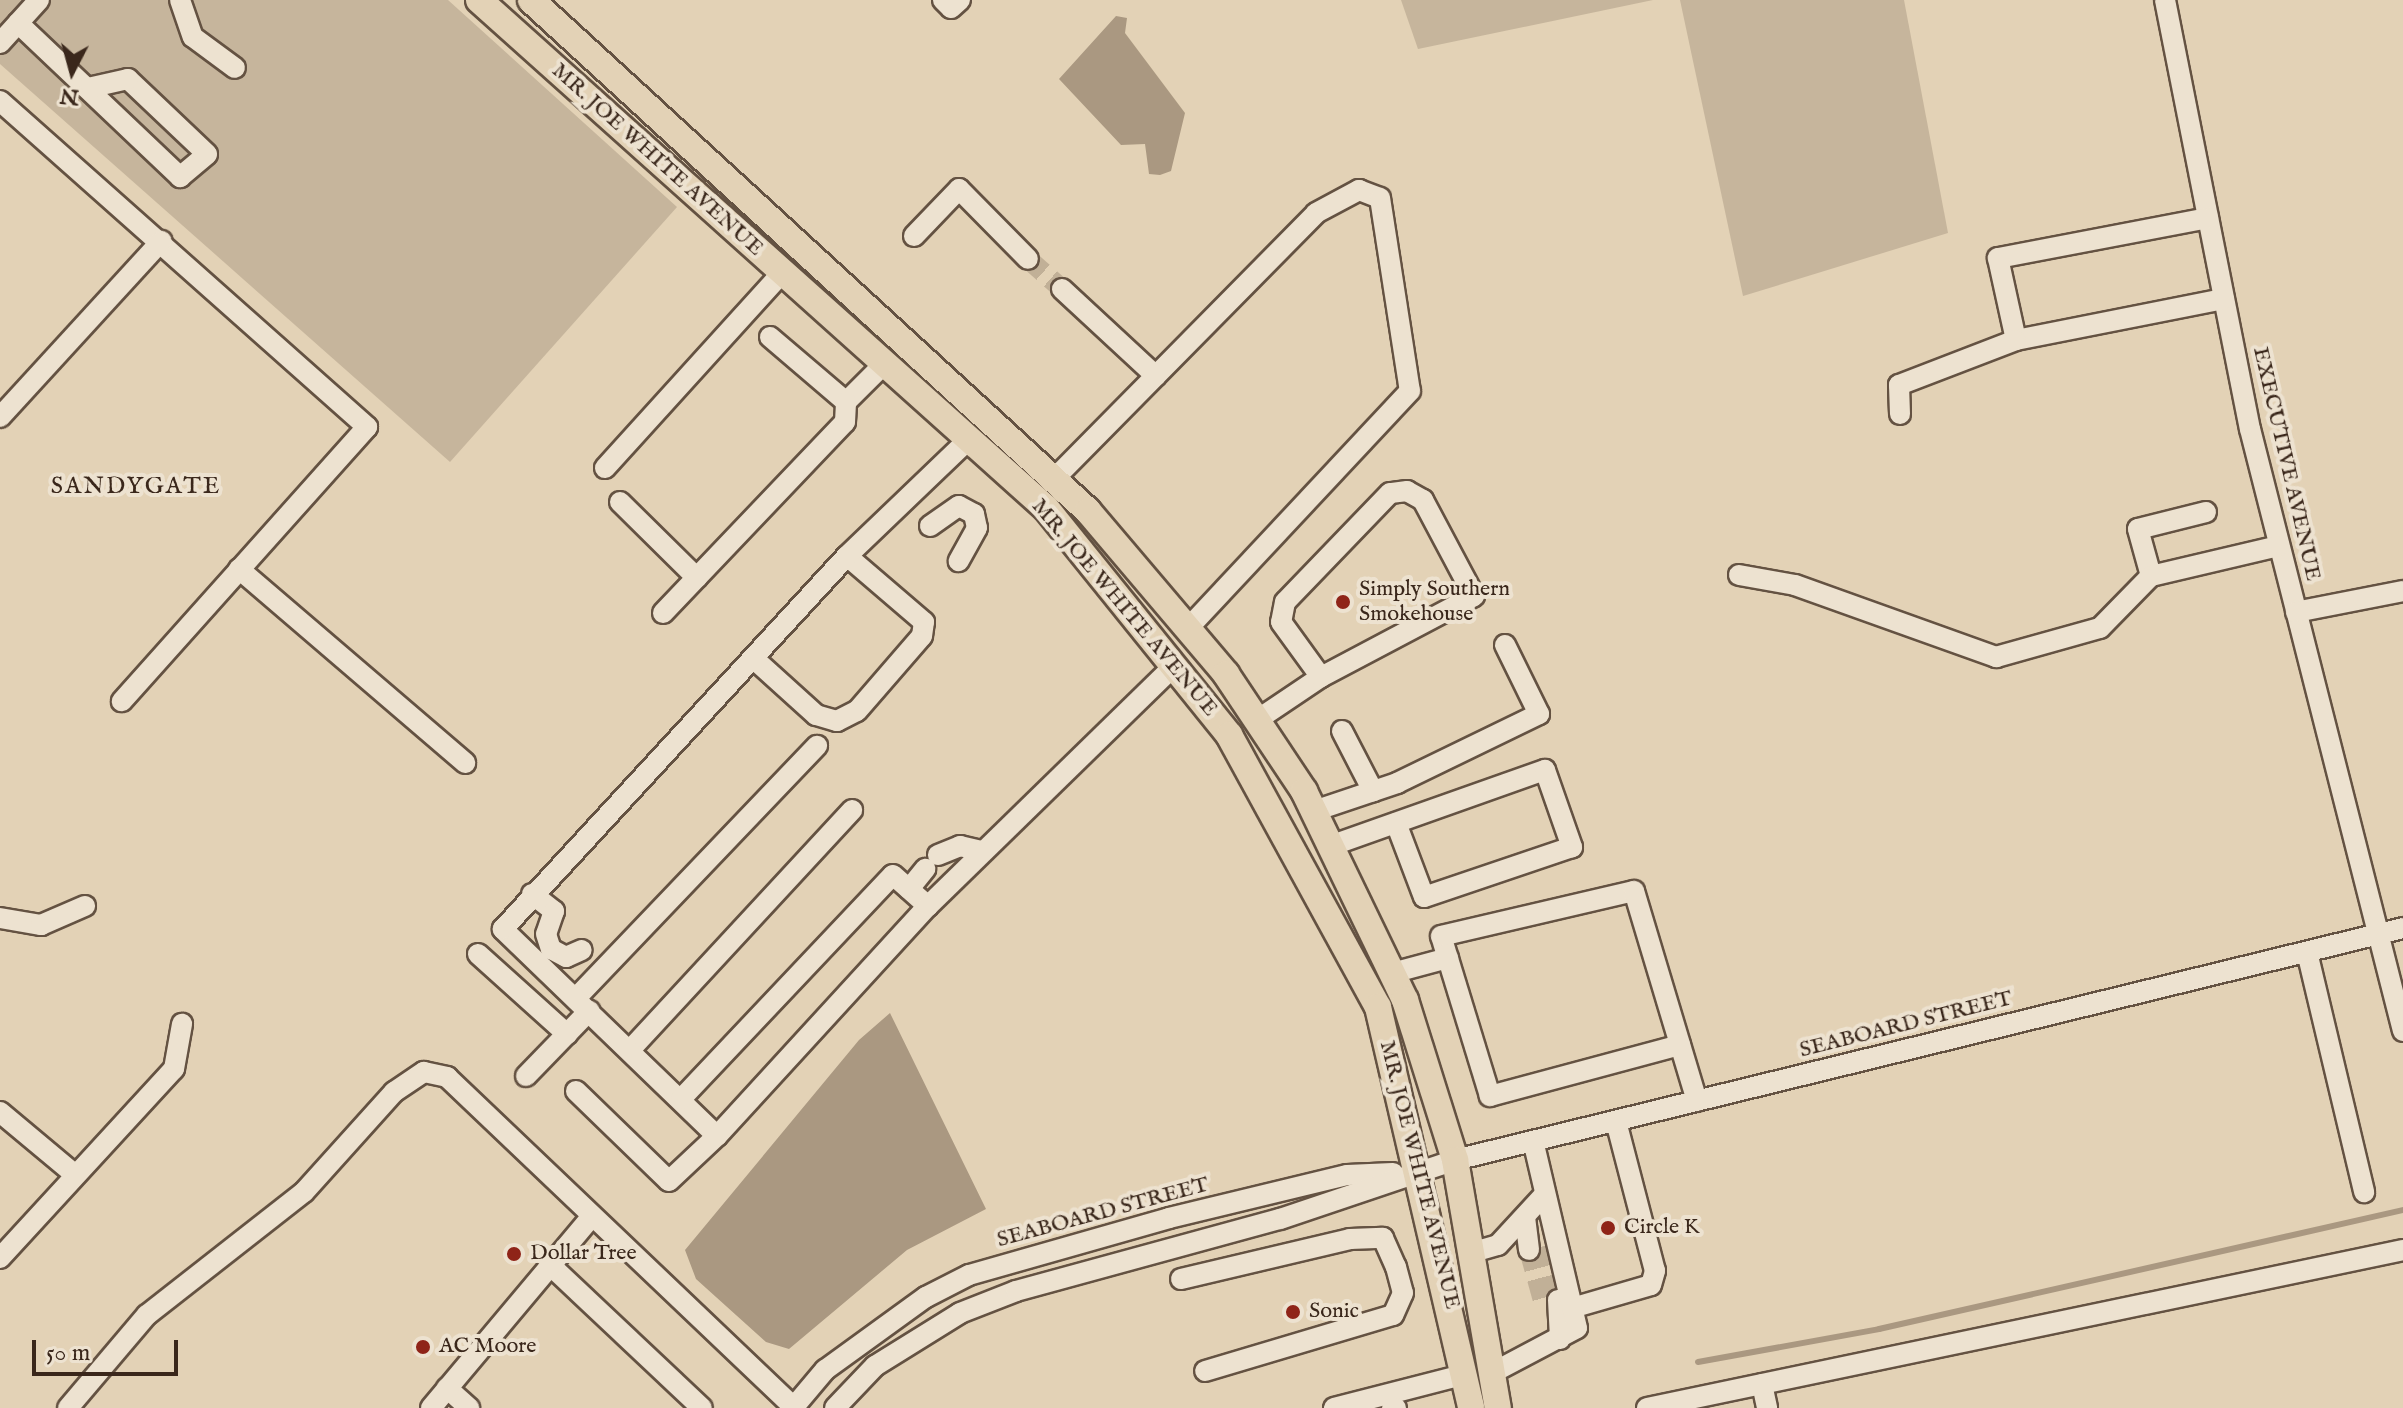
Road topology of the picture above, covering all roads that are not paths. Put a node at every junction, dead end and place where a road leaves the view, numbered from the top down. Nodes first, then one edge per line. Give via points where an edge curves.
1 (39, 0) edge
2 (180, 0) edge
3 (479, 0) edge
4 (531, 0) edge
5 (943, 0) edge
6 (960, 0) edge
7 (2165, 0) edge
8 (18, 23) junction
9 (0, 43) edge
10 (235, 68) dead end
11 (88, 88) junction
12 (0, 101) edge
13 (2208, 218) junction
14 (914, 236) dead end
15 (161, 241) junction
16 (1028, 259) tunnel mouth
17 (783, 272) junction
18 (1062, 289) tunnel mouth
19 (2224, 299) junction
20 (770, 337) dead end
21 (2016, 340) junction
22 (884, 364) junction
23 (1156, 376) junction
24 (846, 402) junction
25 (1900, 414) dead end
26 (0, 417) edge
27 (969, 439) junction
28 (605, 468) dead end
29 (1054, 479) junction
30 (620, 502) dead end
31 (2206, 512) dead end
32 (930, 526) dead end
33 (2279, 546) junction
34 (847, 556) junction
35 (959, 561) dead end
36 (239, 569) junction
37 (1739, 575) dead end
38 (2151, 576) junction
39 (697, 578) junction
40 (2403, 591) edge
41 (2296, 612) junction
42 (663, 613) dead end
43 (1188, 628) junction
44 (1505, 645) dead end
45 (753, 658) junction
46 (1174, 666) junction
47 (1321, 677) junction
48 (122, 701) dead end
49 (1257, 720) junction
50 (1342, 731) dead end
51 (817, 746) dead end
52 (465, 763) dead end
53 (1373, 791) junction
54 (852, 810) dead end
55 (1314, 811) junction
56 (1396, 823) junction
57 (1330, 846) junction
58 (982, 851) junction
59 (909, 889) junction
60 (532, 894) junction
61 (85, 906) dead end
62 (928, 906) junction
63 (0, 918) edge
64 (2403, 928) edge
65 (2378, 934) junction
66 (582, 950) dead end
67 (2307, 952) junction
68 (478, 954) dead end
69 (1448, 958) junction
70 (1392, 973) junction
71 (583, 1004) junction
72 (182, 1024) dead end
73 (2403, 1031) edge
74 (567, 1034) junction
75 (1680, 1045) junction
76 (630, 1050) junction
77 (526, 1076) dead end
78 (576, 1091) dead end
79 (681, 1099) junction
80 (1697, 1101) junction
81 (0, 1112) edge
82 (1616, 1121) junction
83 (717, 1136) junction
84 (1533, 1141) junction
85 (1455, 1160) junction
86 (1421, 1171) junction
87 (73, 1173) junction
88 (2364, 1192) dead end
89 (1545, 1194) junction
90 (591, 1217) junction
91 (1280, 1219) junction
92 (2403, 1250) edge
93 (1470, 1253) junction
94 (1289, 1254) junction
95 (0, 1258) edge
96 (549, 1264) junction
97 (1181, 1279) dead end
98 (1557, 1306) junction
99 (1205, 1371) dead end
100 (1479, 1374) junction
101 (1762, 1384) junction
102 (447, 1388) junction
103 (1408, 1399) edge
104 (68, 1408) edge
105 (431, 1408) edge
106 (469, 1408) edge
107 (702, 1408) edge
108 (793, 1408) edge
109 (835, 1408) edge
110 (1334, 1408) edge
111 (1471, 1408) edge
112 (1498, 1408) edge
113 (1647, 1408) edge
114 (1767, 1408) edge

1 - 8 street
2 - 10 street via 193,37
3 - 17 main road, MR. JOE WHITE AVENUE
4 - 29 main road, MR. JOE WHITE AVENUE
5 - 6 street via 951,8
7 - 13 street, EXECUTIVE AVENUE
8 - 9 street
8 - 11 street
11 - 11 street via 180,177 207,154 128,79
12 - 15 street
13 - 19 street, EXECUTIVE AVENUE
13 - 21 street via 1998,258
14 - 16 street via 959,189
15 - 26 street
15 - 36 street via 367,427
17 - 22 main road, MR. JOE WHITE AVENUE
17 - 28 street
18 - 23 street
19 - 21 street
19 - 33 street, EXECUTIVE AVENUE
20 - 24 street
21 - 25 street via 1899,385
22 - 24 street
22 - 27 main road, MR. JOE WHITE AVENUE
23 - 29 street
23 - 43 street via 1316,213 1359,190 1380,198 1410,391
24 - 39 street via 845,422
27 - 34 street
27 - 46 main road, MR. JOE WHITE AVENUE via 1046,508
29 - 43 main road, MR. JOE WHITE AVENUE
30 - 39 street
31 - 38 street via 2138,529
32 - 35 street via 959,506 974,514 977,528
33 - 38 street
33 - 41 street, EXECUTIVE AVENUE
34 - 45 street
34 - 45 street via 924,622 922,636 857,711 837,721 816,715
36 - 48 street
36 - 52 street
37 - 38 street via 1795,585 1996,657 2100,628
39 - 42 street
40 - 41 street
41 - 65 street, EXECUTIVE AVENUE
43 - 49 main road, MR. JOE WHITE AVENUE
44 - 53 street via 1539,714
45 - 60 street
46 - 58 street
46 - 86 main road, MR. JOE WHITE AVENUE via 1229,735 1378,1007
47 - 47 street via 1474,596 1423,500 1390,493 1285,602 1281,622
47 - 49 street
49 - 55 main road, MR. JOE WHITE AVENUE
50 - 53 street
51 - 71 street
53 - 55 street
54 - 76 street
55 - 57 main road, MR. JOE WHITE AVENUE
56 - 56 street via 1545,770 1572,847 1424,897
56 - 57 street
57 - 70 main road, MR. JOE WHITE AVENUE
58 - 59 street via 960,846 932,862
58 - 62 street
59 - 62 street
59 - 79 street via 893,875
60 - 66 street via 554,911 546,934 551,949 566,957
60 - 71 street via 503,929
61 - 63 street via 41,925
62 - 83 street
64 - 65 street, SEABOARD STREET
65 - 67 street, SEABOARD STREET
65 - 73 street, EXECUTIVE AVENUE
67 - 80 street, SEABOARD STREET
67 - 88 street
68 - 74 street
69 - 70 street
69 - 75 street via 1490,1096
69 - 75 street via 1441,936 1634,891
70 - 85 main road, MR. JOE WHITE AVENUE
71 - 74 street
71 - 76 street
72 - 87 street via 174,1069
74 - 77 street
75 - 80 street
76 - 79 street
78 - 83 street via 669,1181
79 - 83 street
80 - 82 street, SEABOARD STREET
81 - 87 street
82 - 84 street, SEABOARD STREET
82 - 98 street via 1655,1271 1651,1285
84 - 85 street, SEABOARD STREET
84 - 89 street
85 - 86 street, SEABOARD STREET
85 - 93 main road, MR. JOE WHITE AVENUE
86 - 91 street, SEABOARD STREET
86 - 100 main road, MR. JOE WHITE AVENUE
86 - 108 street, SEABOARD STREET via 1347,1175 1020,1256 926,1297 825,1370
87 - 95 street
89 - 93 street via 1532,1236
89 - 98 street
90 - 96 street
90 - 104 street via 447,1077 424,1072 394,1092 304,1192 147,1315
90 - 108 street
91 - 94 street
91 - 109 street, SEABOARD STREET via 960,1313 875,1366
92 - 101 street
93 - 100 main road, MR. JOE WHITE AVENUE
94 - 97 street
94 - 99 street via 1383,1238 1403,1293 1393,1315
96 - 102 street
96 - 107 street
98 - 100 street via 1577,1328
100 - 103 street
100 - 111 main road, MR. JOE WHITE AVENUE
100 - 112 main road, MR. JOE WHITE AVENUE
101 - 113 street
101 - 114 street
102 - 105 street
102 - 106 street
103 - 110 street

